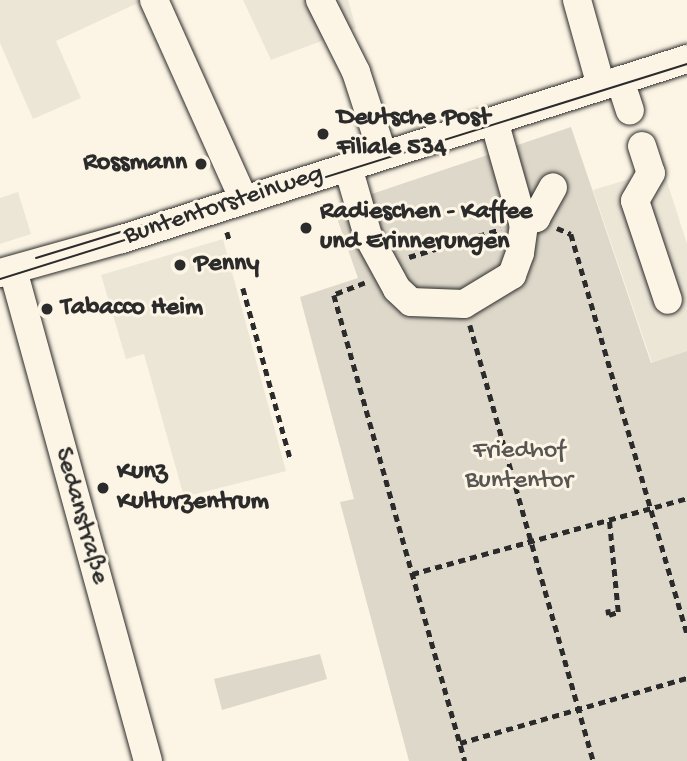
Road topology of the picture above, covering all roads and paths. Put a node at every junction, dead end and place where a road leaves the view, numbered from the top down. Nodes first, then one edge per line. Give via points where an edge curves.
1 (153, 0) edge
2 (320, 0) edge
3 (577, 0) edge
4 (687, 59) edge
5 (611, 83) junction
6 (630, 110) dead end
7 (494, 121) junction
8 (642, 146) dead end
9 (383, 155) junction
10 (348, 167) junction
11 (553, 187) dead end
12 (244, 200) junction
13 (530, 220) junction
14 (383, 270) junction
15 (6, 272) edge
16 (243, 288) dead end
17 (668, 300) dead end
18 (464, 304) junction
19 (290, 458) dead end
20 (687, 498) edge
21 (651, 507) junction
22 (609, 519) junction
23 (531, 541) junction
24 (412, 574) junction
25 (608, 609) dead end
26 (687, 632) edge
27 (687, 678) edge
28 (578, 709) junction
29 (460, 743) junction
30 (148, 761) edge
31 (465, 761) edge
32 (593, 761) edge

1 - 12 street
2 - 9 street via 356,72
3 - 5 street
4 - 5 street, Buntentorsteinweg
5 - 6 street
5 - 7 street, Buntentorsteinweg
7 - 9 street, Buntentorsteinweg
7 - 13 street
8 - 17 street via 651,173 635,201
9 - 10 street, Buntentorsteinweg
10 - 12 street, Buntentorsteinweg
10 - 14 street
11 - 13 street
12 - 15 street, Buntentorsteinweg
13 - 14 path
13 - 18 street via 512,275
13 - 21 path via 571,234
14 - 18 street via 411,302
14 - 24 path via 334,295
15 - 30 street, Sedanstraße via 44,387
16 - 19 path
18 - 23 path
20 - 21 path
21 - 22 path
21 - 26 path
22 - 23 path
22 - 25 path via 618,612 609,615
23 - 24 path
23 - 28 path
24 - 29 path
27 - 28 path
28 - 29 path
28 - 32 path
29 - 31 path

